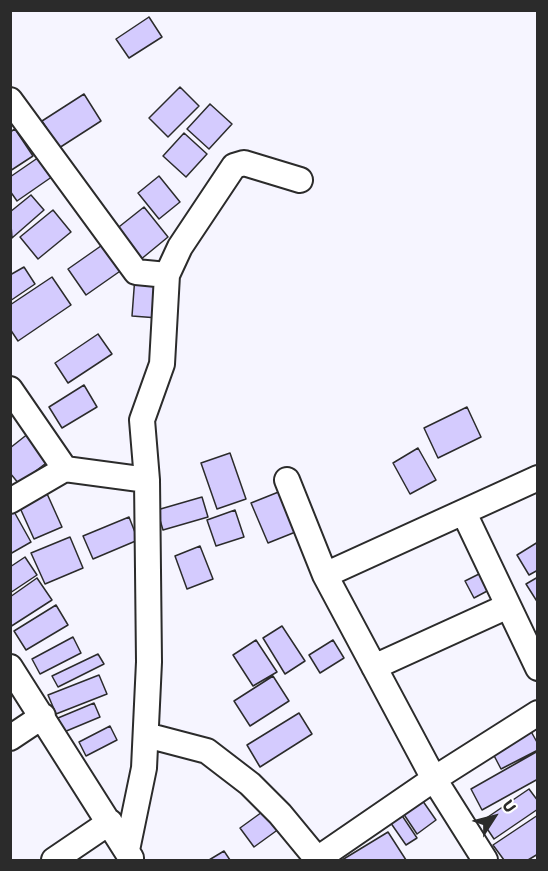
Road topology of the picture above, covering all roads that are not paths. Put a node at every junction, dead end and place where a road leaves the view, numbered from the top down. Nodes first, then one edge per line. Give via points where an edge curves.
1 (10, 100) edge
2 (300, 180) dead end
3 (167, 275) junction
4 (10, 389) edge
5 (65, 469) junction
6 (537, 478) edge
7 (147, 480) junction
8 (287, 480) dead end
9 (10, 501) edge
10 (464, 513) junction
11 (325, 574) junction
12 (508, 606) junction
13 (10, 667) edge
14 (374, 667) junction
15 (537, 668) edge
16 (537, 713) edge
17 (43, 716) junction
18 (146, 735) junction
19 (10, 738) edge
20 (434, 779) junction
21 (110, 822) junction
22 (130, 855) edge
23 (317, 860) edge
24 (54, 861) edge
25 (485, 861) edge

1 - 3 street via 136,272
2 - 3 street via 244,163 234,166 180,247
3 - 7 street via 162,364 142,420
4 - 5 street
5 - 7 street
5 - 9 street
6 - 10 street
7 - 18 street
8 - 11 street
10 - 11 street
10 - 12 street
11 - 14 street
12 - 14 street
12 - 15 street
13 - 17 street
14 - 20 street
16 - 20 street
17 - 19 street
17 - 21 street
18 - 22 street
18 - 23 street via 207,751 250,784
20 - 23 street
20 - 25 street
21 - 22 street
21 - 24 street

